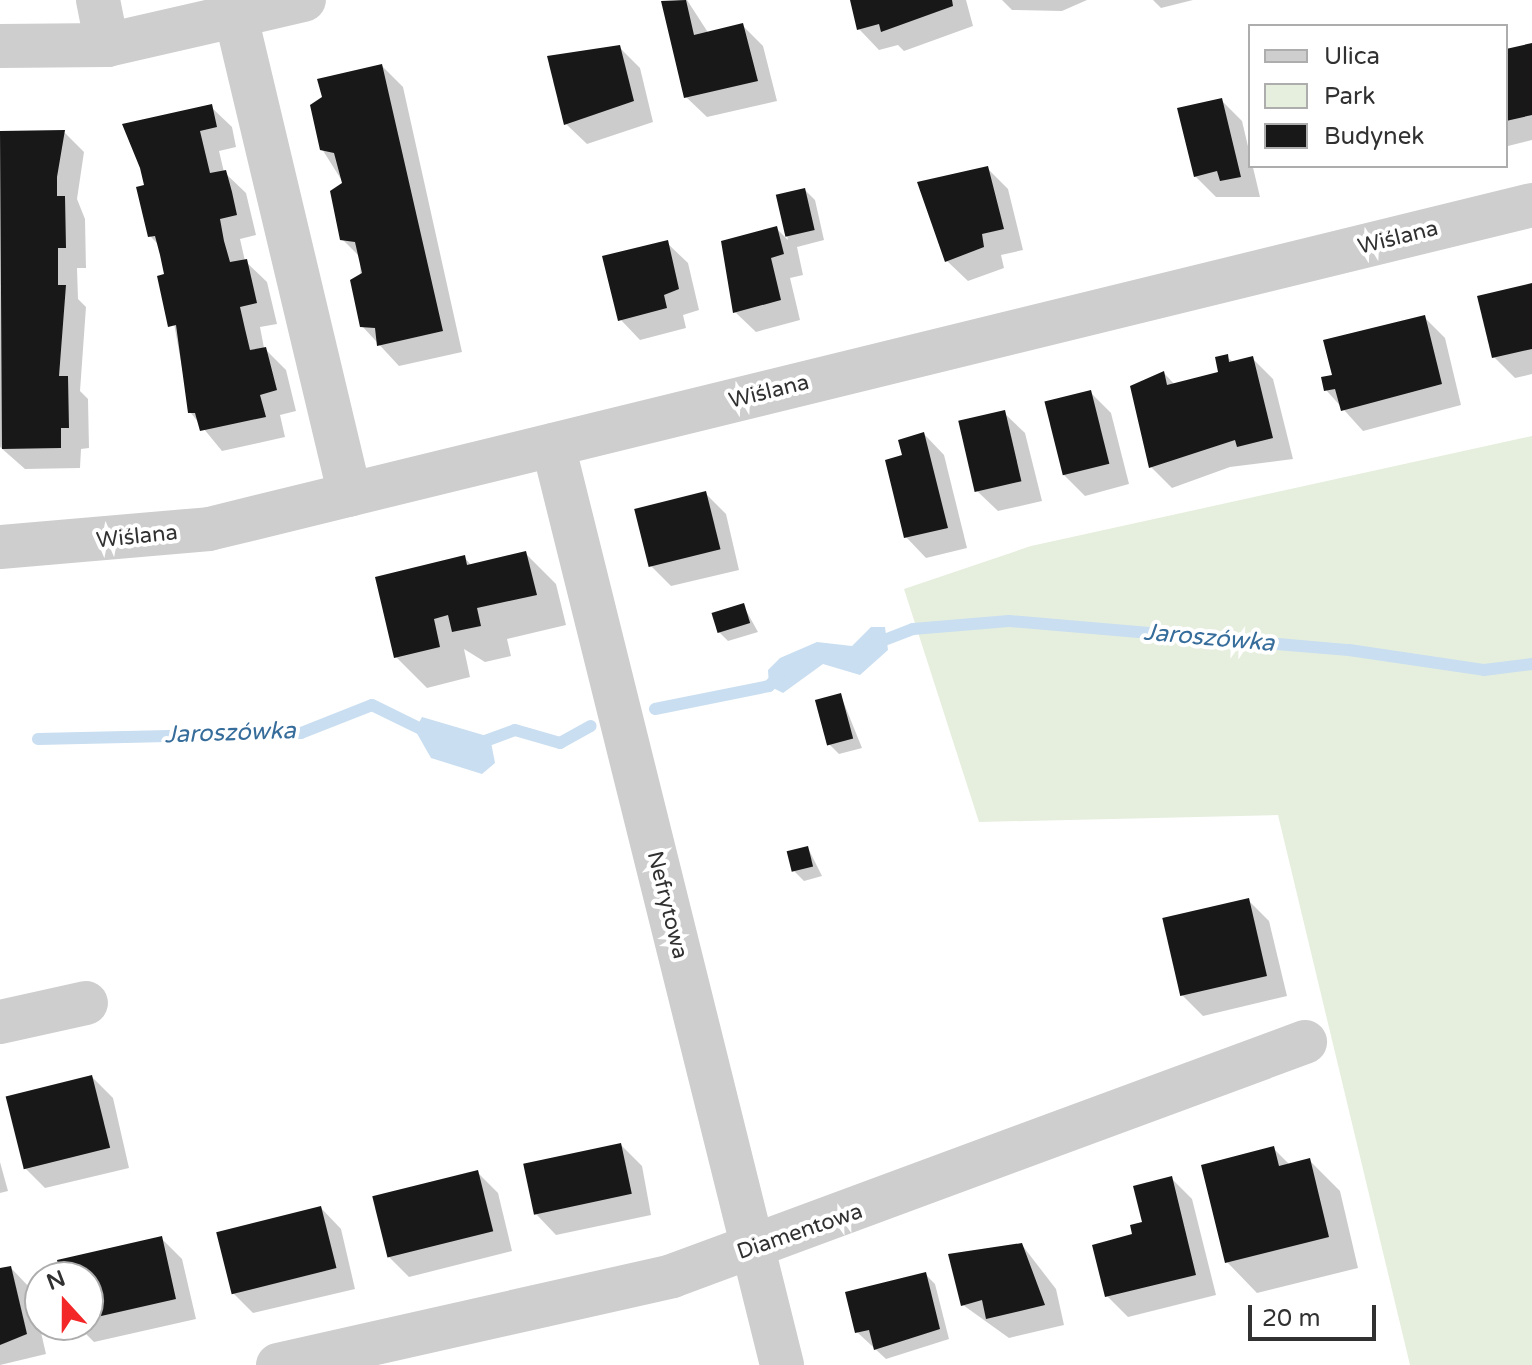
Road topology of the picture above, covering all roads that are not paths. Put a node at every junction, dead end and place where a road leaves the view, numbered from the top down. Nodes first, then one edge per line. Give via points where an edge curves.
1 (98, 0) edge
2 (304, 0) edge
3 (236, 17) junction
4 (107, 45) junction
5 (0, 46) edge
6 (1532, 205) edge
7 (553, 445) junction
8 (350, 495) junction
9 (0, 547) edge
10 (86, 1003) dead end
11 (0, 1022) edge
12 (1305, 1042) dead end
13 (752, 1248) junction
14 (335, 1359) edge
15 (278, 1365) edge
16 (782, 1365) edge

1 - 4 street
2 - 3 street
3 - 4 street
3 - 8 street
4 - 5 street
6 - 7 street, Wiślana
7 - 8 street, Wiślana
7 - 13 street, Nefrytowa
8 - 9 street, Wiślana via 209,529
10 - 11 street
12 - 13 street, Diamentowa
13 - 14 street, Diamentowa via 672,1276
13 - 16 street, Nefrytowa
14 - 15 street, Diamentowa

